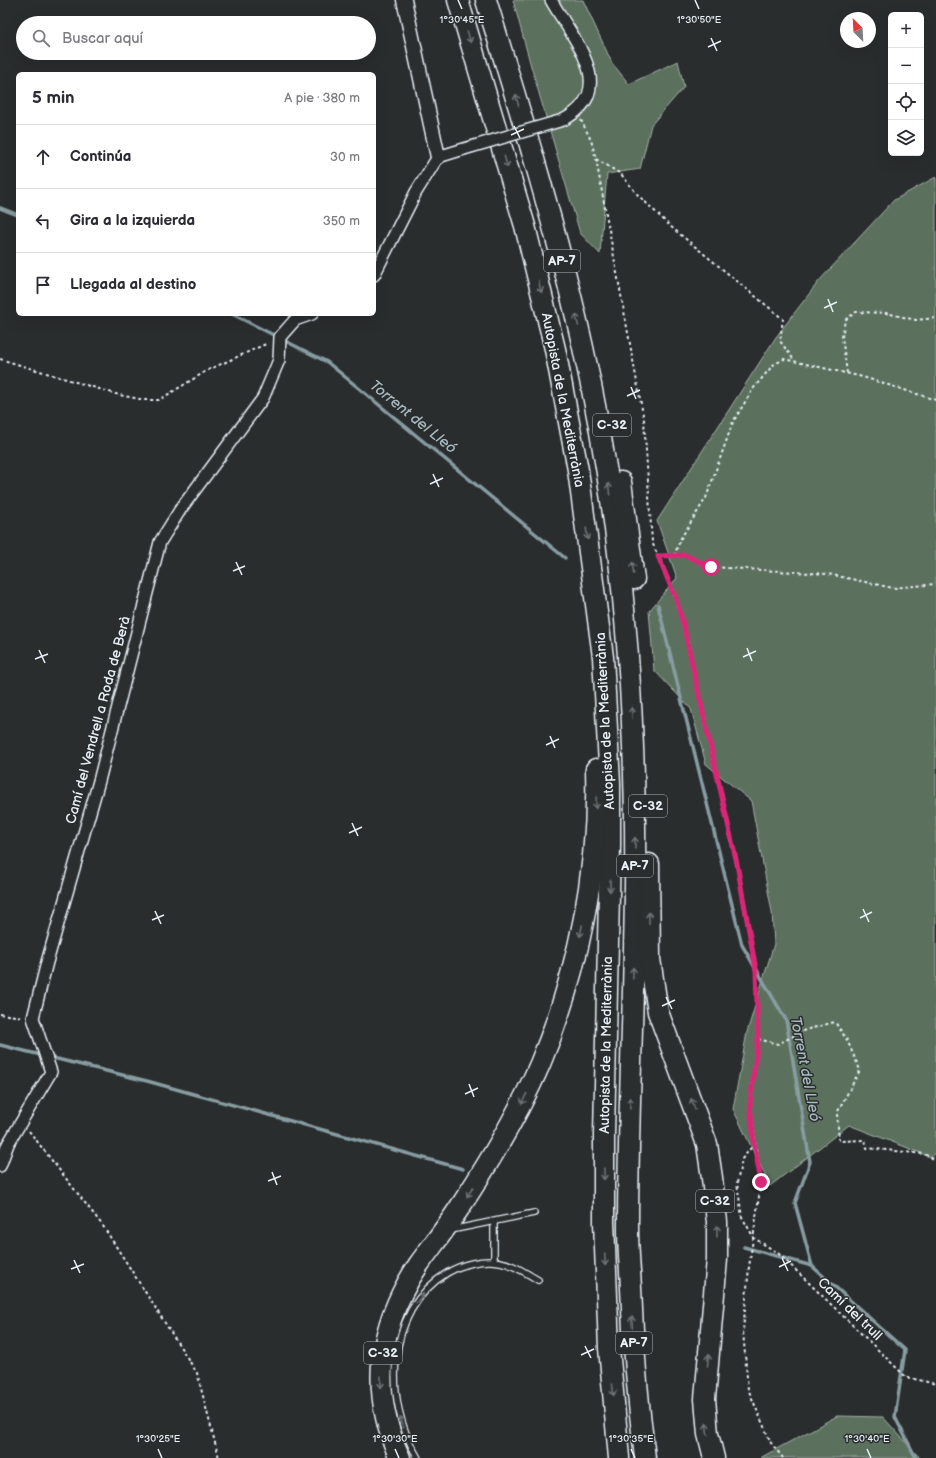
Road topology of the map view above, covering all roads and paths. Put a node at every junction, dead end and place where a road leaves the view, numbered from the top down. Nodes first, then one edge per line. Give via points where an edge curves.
1 (404, 0) edge
2 (458, 0) edge
3 (486, 0) edge
4 (551, 0) edge
5 (577, 111) junction
6 (438, 157) junction
7 (534, 159) junction
8 (596, 159) junction
9 (376, 271) edge
10 (306, 316) edge
11 (936, 318) edge
12 (280, 337) junction
13 (0, 358) edge
14 (795, 361) junction
15 (847, 373) junction
16 (936, 400) edge
17 (658, 556) junction
18 (674, 556) junction
19 (936, 584) edge
20 (595, 596) junction
21 (0, 1014) edge
22 (33, 1018) junction
23 (758, 1039) junction
24 (21, 1122) junction
25 (754, 1143) junction
26 (936, 1160) edge
27 (0, 1166) edge
28 (534, 1213) dead end
29 (494, 1222) junction
30 (443, 1232) junction
31 (754, 1238) junction
32 (494, 1261) junction
33 (538, 1280) dead end
34 (936, 1384) edge
35 (219, 1458) edge
36 (400, 1458) edge
37 (418, 1458) edge
38 (620, 1458) edge
39 (645, 1458) edge
40 (714, 1458) edge
41 (783, 1458) edge

1 - 6 street
2 -> 20 highway, Autopista de la Mediterrània / AP-7 via 525,226 555,349 578,470
7 -> 3 highway, Autopista de la Mediterrània / AP-7
4 - 5 street via 582,51 590,74 589,95
5 - 6 street, bridge via 563,120
5 - 8 path
6 - 9 street via 416,192
39 -> 7 highway, Autopista de la Mediterrània / AP-7 via 636,1369 628,1231 635,808 633,733 624,606 607,476 590,383 568,284
40 -> 7 highway, C-32 via 708,1434 705,1399 717,1259 717,1222 707,1144 658,1012 650,959 647,745 630,536 609,410 573,250
8 - 14 path via 621,174 637,194 670,226 784,319 780,341
8 - 17 path via 644,420 652,542
10 - 12 street via 294,320
11 - 15 path via 916,320 886,313 856,312 845,320 842,337
12 - 13 path via 208,370 159,400 119,395
12 - 22 street, Camí del Vendrell a Roda de Berà via 279,360 263,398 180,510 160,542
14 - 15 path
14 - 18 path via 784,359 773,365 753,389 734,422 706,498 681,538
15 - 16 path
17 - 18 path
17 - 23 path via 683,623 737,864 756,970
18 - 19 path via 685,555 711,567 828,574 893,588
20 -> 30 highway, C-32 via 595,830 581,934 559,1014 538,1069 507,1133
20 -> 38 highway, Autopista de la Mediterrània / AP-7 via 603,657 610,783 604,1222 609,1348
21 - 22 path
22 - 24 street via 52,1072
23 - 25 path via 750,1103
23 - 26 path via 778,1044 805,1030 835,1022 847,1040 860,1070 837,1113 840,1141 865,1140 867,1148 924,1154
24 - 27 street via 8,1144
24 - 35 path via 103,1226 197,1373
25 - 31 path via 761,1182
25 - 31 path via 742,1159 737,1183 742,1217
28 - 29 lane
29 - 30 lane
29 - 32 lane
30 -> 36 highway, C-32 via 418,1265 399,1300 386,1336 381,1392 387,1425
31 - 34 path, Camí del trull via 778,1253 906,1377
31 - 41 path via 743,1331 748,1389 771,1443
32 - 33 lane via 509,1264
37 -> 32 lane via 398,1410 396,1365 402,1331 417,1301 440,1278 462,1266

